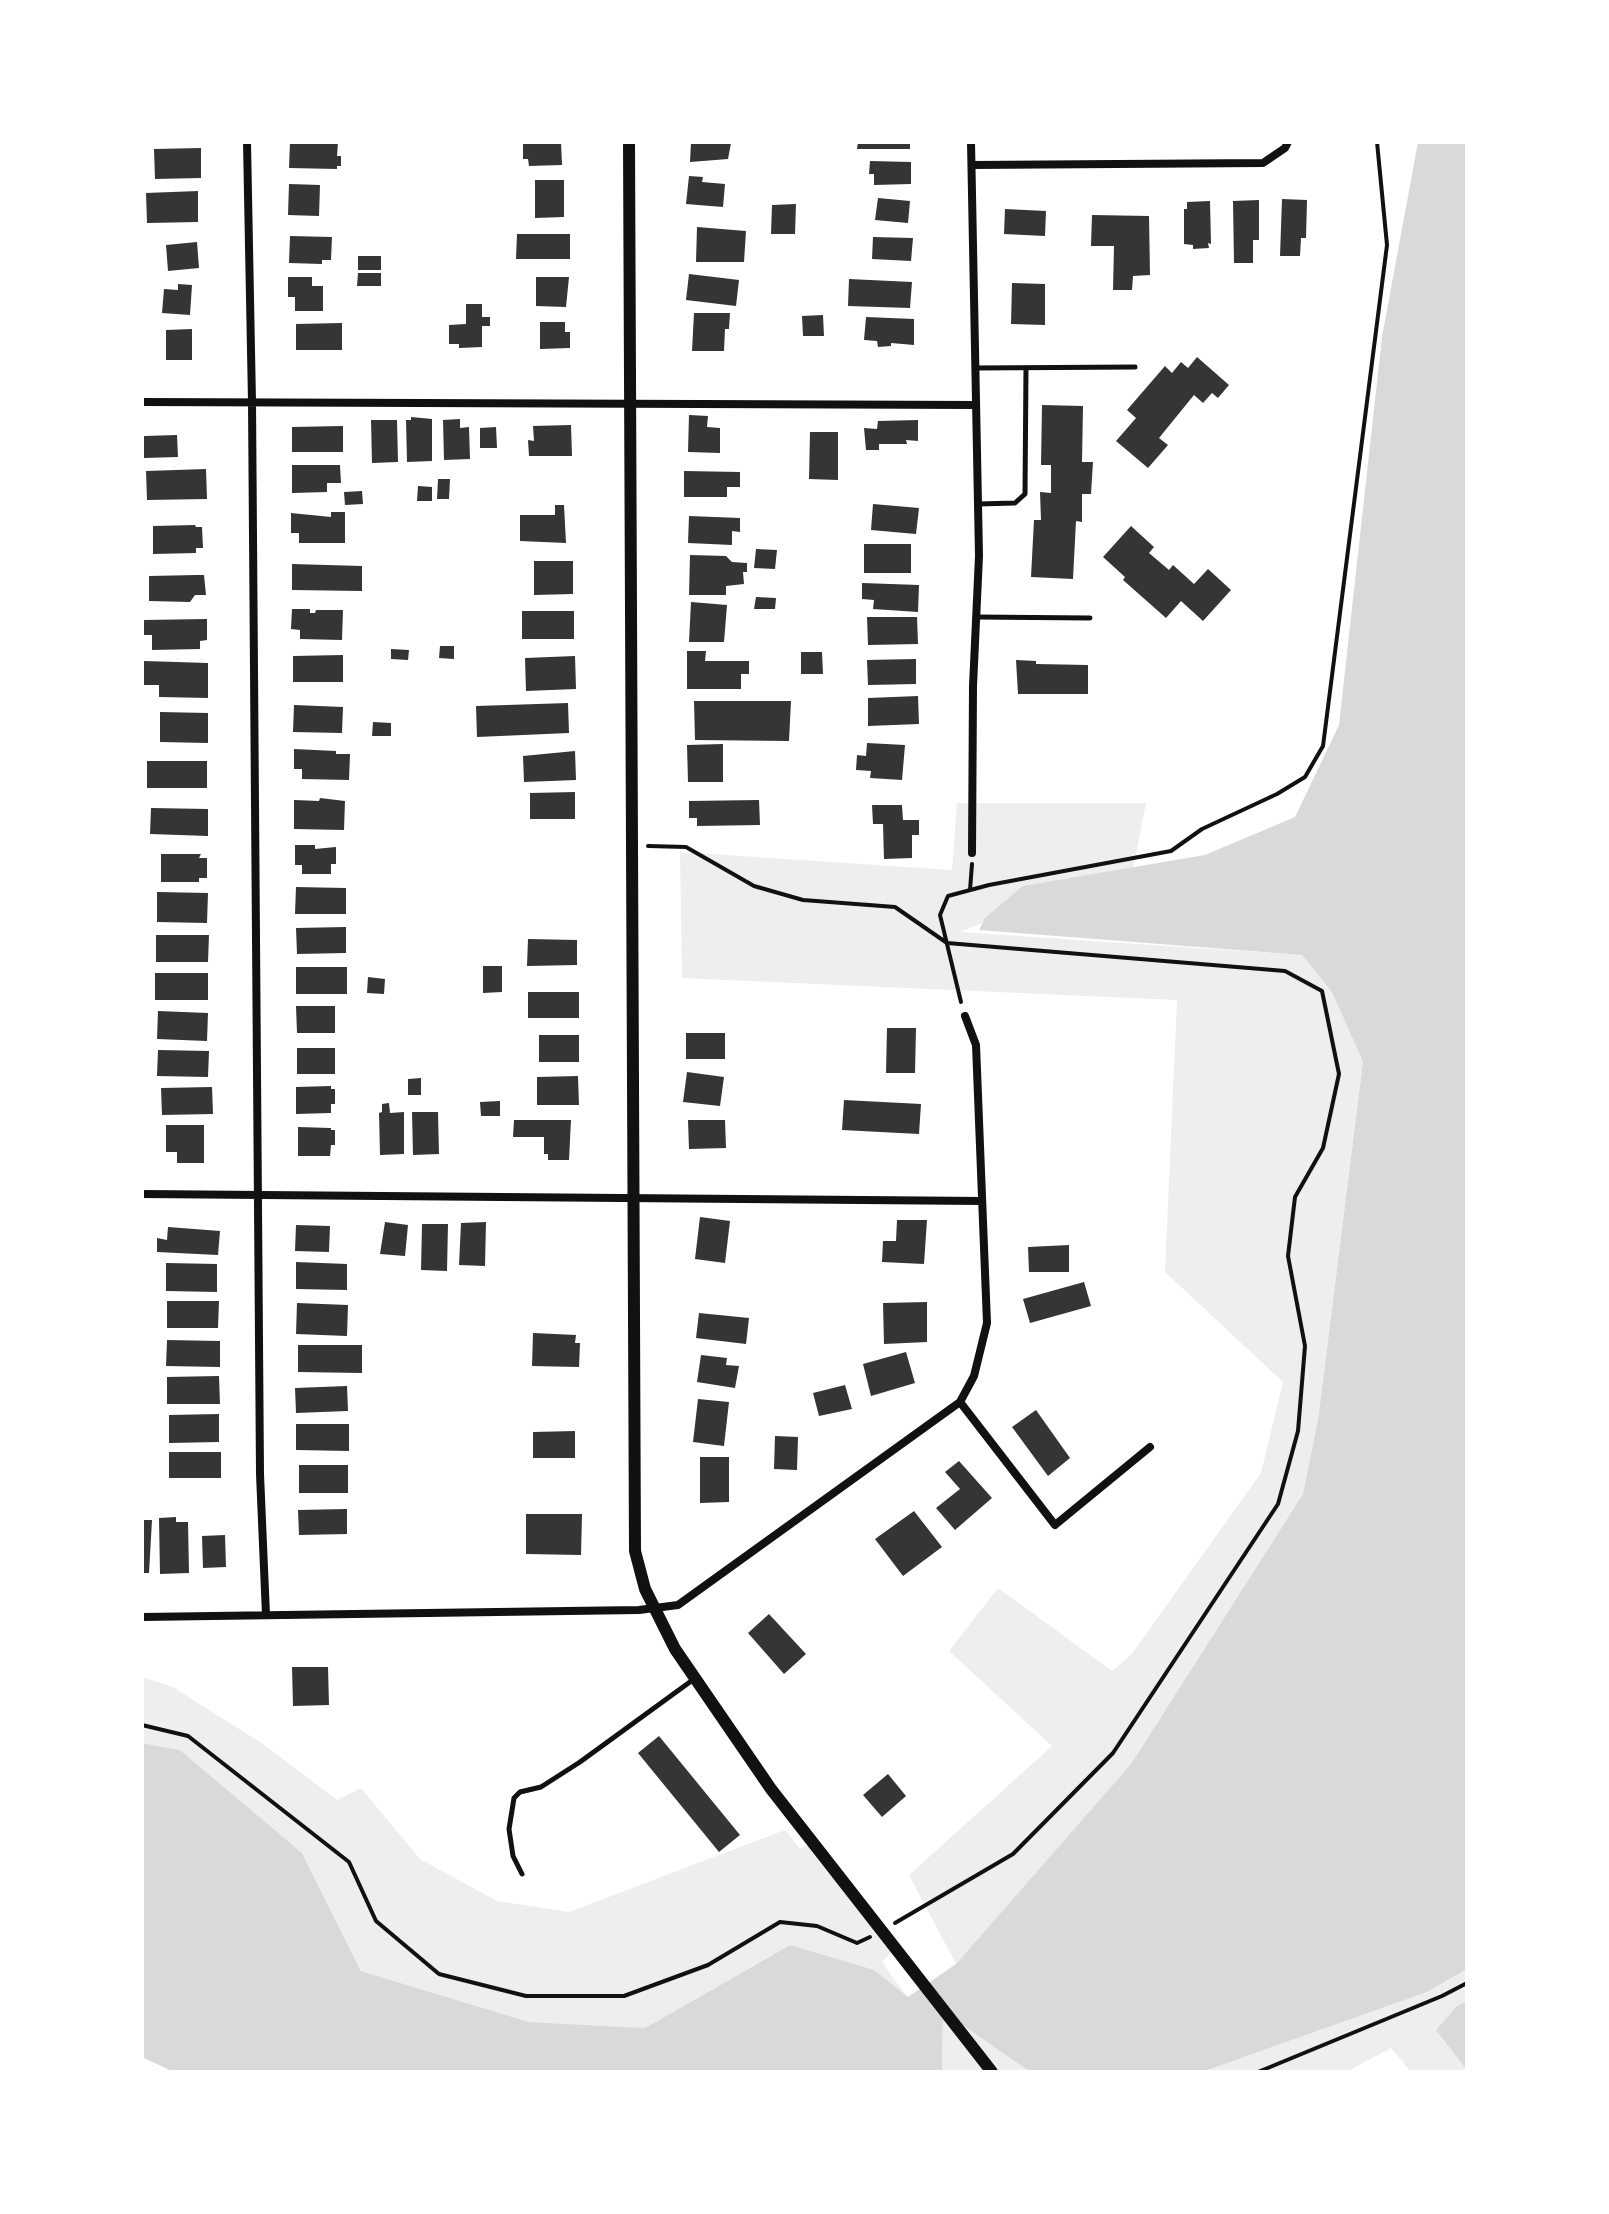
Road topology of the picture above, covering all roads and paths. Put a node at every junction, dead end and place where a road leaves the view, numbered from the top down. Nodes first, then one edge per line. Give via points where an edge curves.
1 (247, 142) edge
2 (629, 142) edge
3 (971, 142) edge
4 (1288, 142) edge
5 (1377, 142) edge
6 (972, 165) junction
7 (1135, 367) dead end
8 (976, 368) junction
9 (1026, 368) junction
10 (142, 402) edge
11 (252, 402) junction
12 (631, 403) junction
13 (976, 405) junction
14 (978, 504) junction
15 (976, 617) junction
16 (1090, 618) dead end
17 (633, 846) junction
18 (972, 853) joint
19 (970, 890) junction
20 (947, 943) junction
21 (965, 1016) joint
22 (142, 1194) edge
23 (256, 1196) junction
24 (635, 1198) junction
25 (982, 1201) junction
26 (960, 1402) junction
27 (1150, 1447) dead end
28 (654, 1607) junction
29 (266, 1615) junction
30 (142, 1617) edge
31 (695, 1678) junction
32 (142, 1725) edge
33 (522, 1874) dead end
34 (882, 1930) junction
35 (1467, 1983) edge
36 (992, 2072) edge
37 (1258, 2072) edge

1 - 11 street
2 - 12 street
3 - 6 street
4 - 6 street via 1263,163
5 - 19 path via 1387,245 1323,746 1305,777 1202,829 1171,851
6 - 8 street
7 - 9 lane
8 - 9 lane
8 - 13 street
9 - 14 lane via 1025,494 1015,503
10 - 11 street
11 - 12 street
11 - 23 street
12 - 13 street
12 - 17 street
13 - 14 street
14 - 15 street
15 - 16 lane
15 - 18 street
17 - 20 path via 686,847 754,886 803,900 895,907
17 - 24 street
18 - 19 path
19 - 20 path via 948,896 940,915
20 - 21 path
20 - 34 path via 1285,971 1322,991 1339,1074 1323,1148 1295,1197 1288,1256 1305,1346 1298,1431 1278,1504 1113,1753 1013,1854
21 - 25 street via 976,1045
22 - 23 street
23 - 24 street
23 - 29 street
24 - 25 street
24 - 28 street via 635,1551
25 - 26 street via 987,1323 970,1387
26 - 27 street via 1055,1525
26 - 28 street via 678,1605
28 - 29 street
28 - 31 street
29 - 30 street
31 - 33 lane via 580,1762 514,1798 509,1829
31 - 34 street via 771,1789
32 - 34 path via 188,1736 349,1862 376,1921 439,1974 526,1996 624,1996 708,1965 780,1922 817,1926 857,1943
34 - 36 street
35 - 37 path

